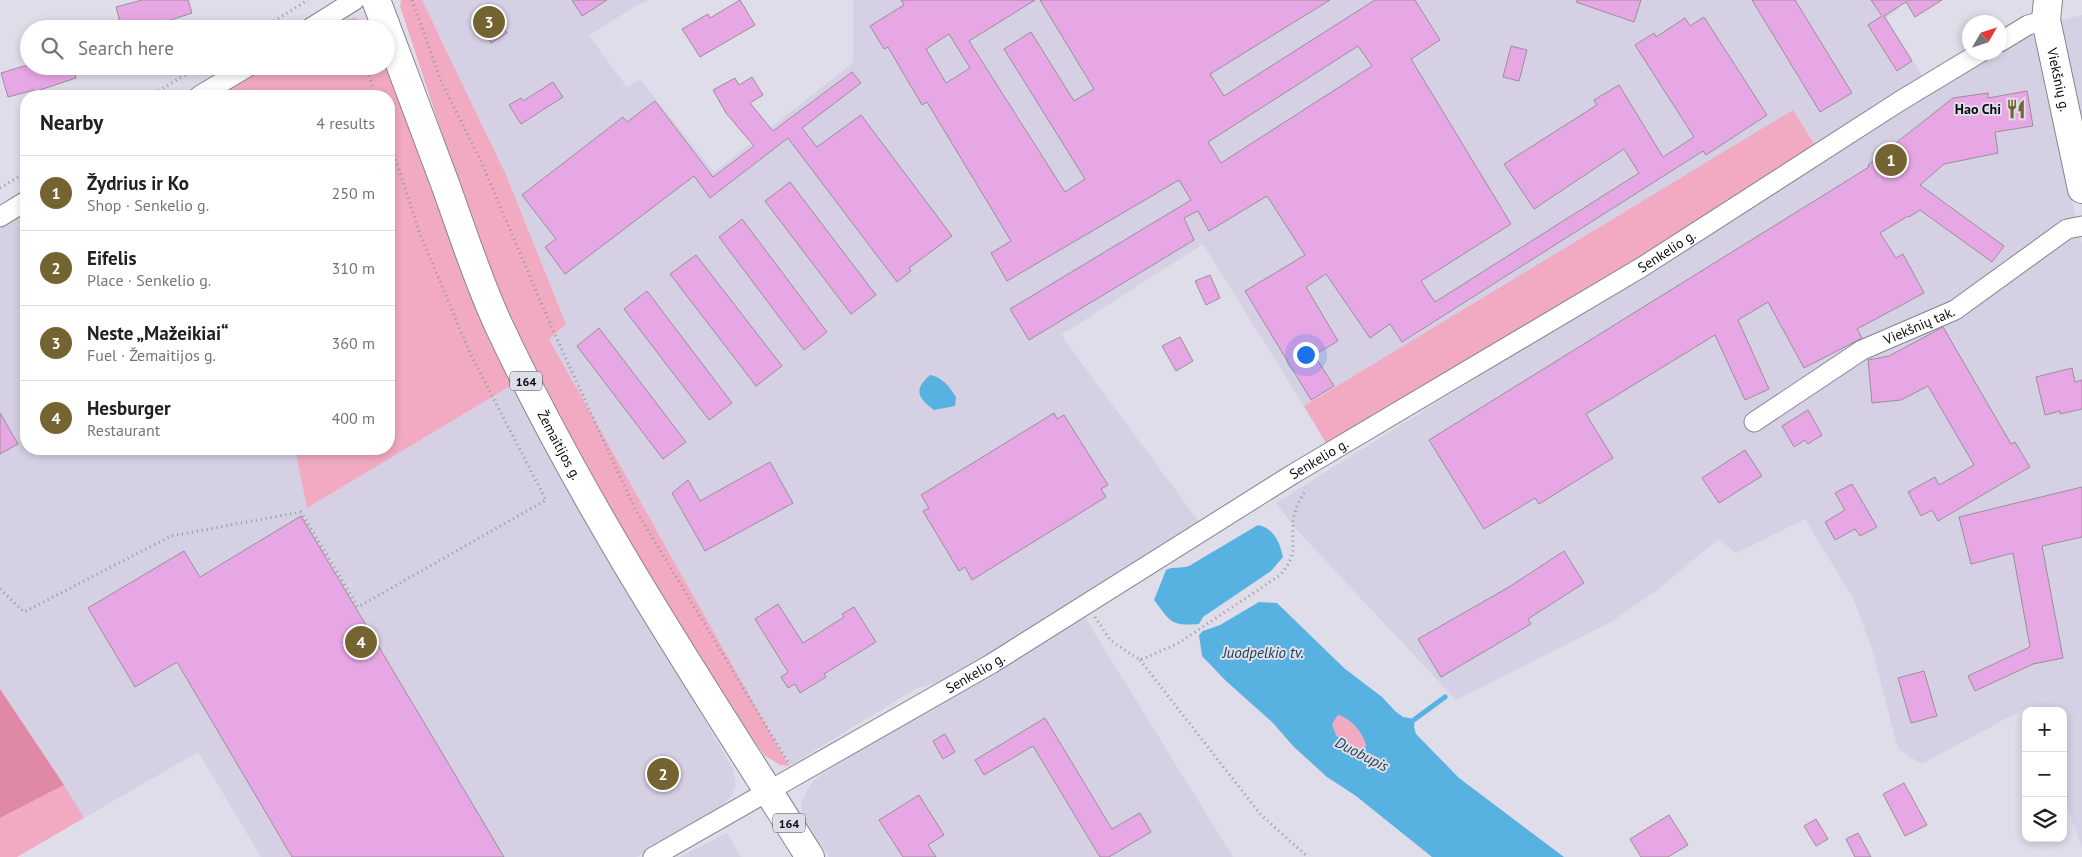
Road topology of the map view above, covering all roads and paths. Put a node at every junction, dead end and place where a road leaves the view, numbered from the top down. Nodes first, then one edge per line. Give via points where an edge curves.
1 (308, 0) edge
2 (355, 0) edge
3 (376, 0) edge
4 (412, 0) edge
5 (2047, 10) edge
6 (276, 20) edge
7 (323, 20) edge
8 (384, 20) edge
9 (2007, 38) edge
10 (395, 51) edge
11 (1968, 60) edge
12 (185, 75) edge
13 (233, 75) edge
14 (369, 75) edge
15 (160, 90) edge
16 (209, 90) edge
17 (373, 90) edge
18 (395, 157) edge
19 (20, 176) edge
20 (0, 188) edge
21 (2082, 189) edge
22 (20, 205) edge
23 (0, 217) edge
24 (2082, 226) edge
25 (1754, 422) dead end
26 (1305, 491) dead end
27 (0, 589) edge
28 (1086, 604) junction
29 (1140, 660) junction
30 (796, 774) junction
31 (768, 790) junction
32 (653, 857) edge
33 (810, 857) edge
34 (1308, 857) edge

1 - 6 path
2 - 7 street
3 - 8 main road, Žemaitijos g. / 164
4 - 30 path via 441,82 483,166 552,328 635,509
5 - 9 street
5 - 21 main road, Viekšnių g.
10 - 31 main road, Žemaitijos g. / 164 via 472,262 534,396 642,589
11 - 28 street, Senkelio g. via 1642,267 1322,456
12 - 15 path
13 - 16 street
14 - 17 path
18 - 27 path via 420,234 468,346 546,500 358,607 301,512 171,536 24,612
19 - 20 path
22 - 23 street
24 - 25 street, Viekšnių tak. via 2067,229 1955,310 1862,350
26 - 29 path via 1296,510 1293,556 1279,576 1176,644
28 - 29 path via 1110,640
28 - 30 street, Senkelio g. via 991,664
29 - 34 path via 1261,815
30 - 31 street, Senkelio g.
31 - 32 street, Senkelio g.
31 - 33 main road, Žemaitijos g. / 164

